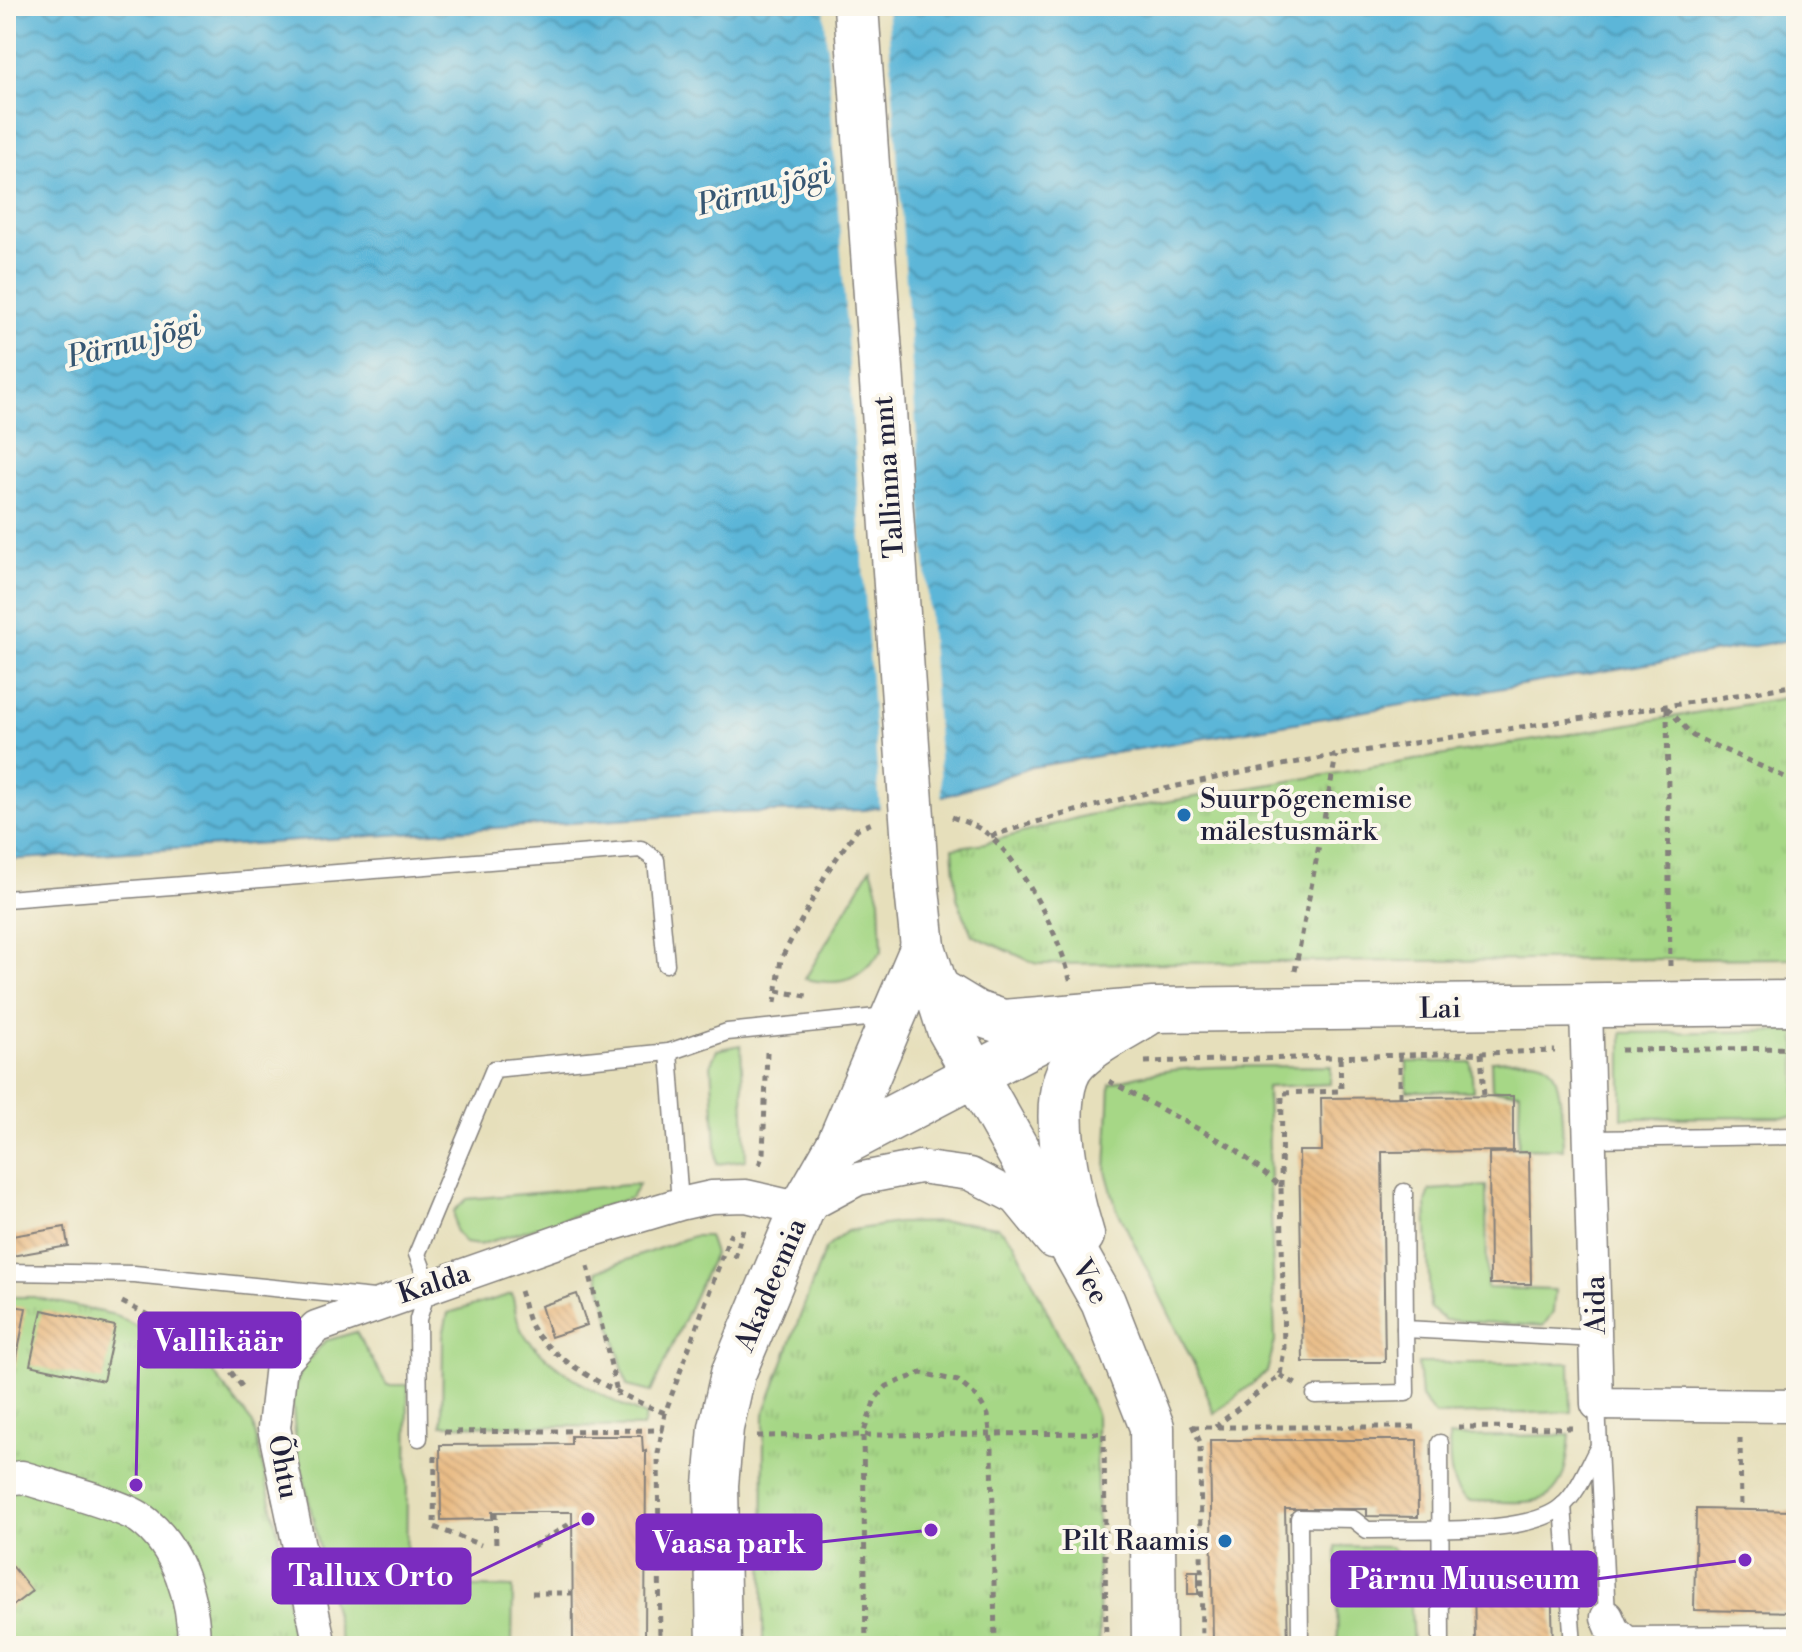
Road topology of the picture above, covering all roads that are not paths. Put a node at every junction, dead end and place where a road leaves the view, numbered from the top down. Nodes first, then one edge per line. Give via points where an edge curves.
1 (856, 6) edge
2 (6, 899) edge
3 (666, 964) dead end
4 (928, 967) junction
5 (1072, 1001) junction
6 (1796, 1003) edge
7 (1586, 1007) junction
8 (1153, 1010) junction
9 (893, 1016) junction
10 (669, 1052) junction
11 (972, 1074) junction
12 (1796, 1136) edge
13 (1592, 1139) junction
14 (838, 1146) junction
15 (1404, 1192) dead end
16 (680, 1204) junction
17 (802, 1209) junction
18 (6, 1272) edge
19 (429, 1286) junction
20 (388, 1300) junction
21 (1103, 1302) junction
22 (1405, 1329) junction
23 (1597, 1339) junction
24 (1315, 1395) dead end
25 (1796, 1406) edge
26 (1597, 1416) junction
27 (424, 1434) road end
28 (1440, 1443) dead end
29 (1598, 1448) junction
30 (6, 1479) edge
31 (1563, 1505) junction
32 (1439, 1527) junction
33 (1607, 1617) joint
34 (1796, 1642) edge
35 (194, 1646) edge
36 (320, 1646) edge
37 (719, 1646) edge
38 (1154, 1646) edge
39 (1300, 1646) edge
40 (1441, 1646) edge
41 (1573, 1646) edge

1 - 4 main road, Tallinna mnt, bridge via 917,889
2 - 3 lane via 641,849 656,860
4 - 5 main road, Lai via 976,1013 1003,1022
4 - 9 main road, Akadeemia
4 - 11 main road, Vee
5 - 8 main road, Lai
5 - 11 main road, Lai
6 - 7 main road, Lai
7 - 8 main road, Lai
7 - 13 street, Aida
8 - 21 main road via 1075,1061 1065,1080 1067,1186
9 - 10 lane via 727,1032
9 - 14 main road, Akadeemia
10 - 16 lane
10 - 19 lane via 494,1069 417,1254
11 - 14 main road, Lai
11 - 21 main road, Vee
12 - 13 lane
13 - 23 street, Aida
14 - 17 main road, Akadeemia
15 - 22 lane
16 - 17 street, Kalda via 746,1196
16 - 19 street, Kalda
17 - 21 street via 858,1179 919,1167 970,1174 1016,1198
17 - 37 main road, Akadeemia via 733,1374 721,1428 716,1485
18 - 20 lane, Kalda via 134,1274
19 - 20 street, Kalda
19 - 27 lane via 418,1319
20 - 36 street, Õhtu via 316,1327 281,1365 274,1428
21 - 38 main road, Vee via 1152,1427
22 - 23 lane
22 - 24 lane via 1406,1393
23 - 26 street, Aida
25 - 26 street
26 - 29 lane
28 - 32 lane
29 - 31 lane
29 - 33 lane
30 - 35 street via 22,1477 139,1517 164,1542 187,1588
31 - 32 lane via 1543,1518 1500,1527
31 - 41 lane
32 - 39 lane via 1367,1530 1353,1519 1299,1518
32 - 40 lane
33 - 34 street via 1627,1643

